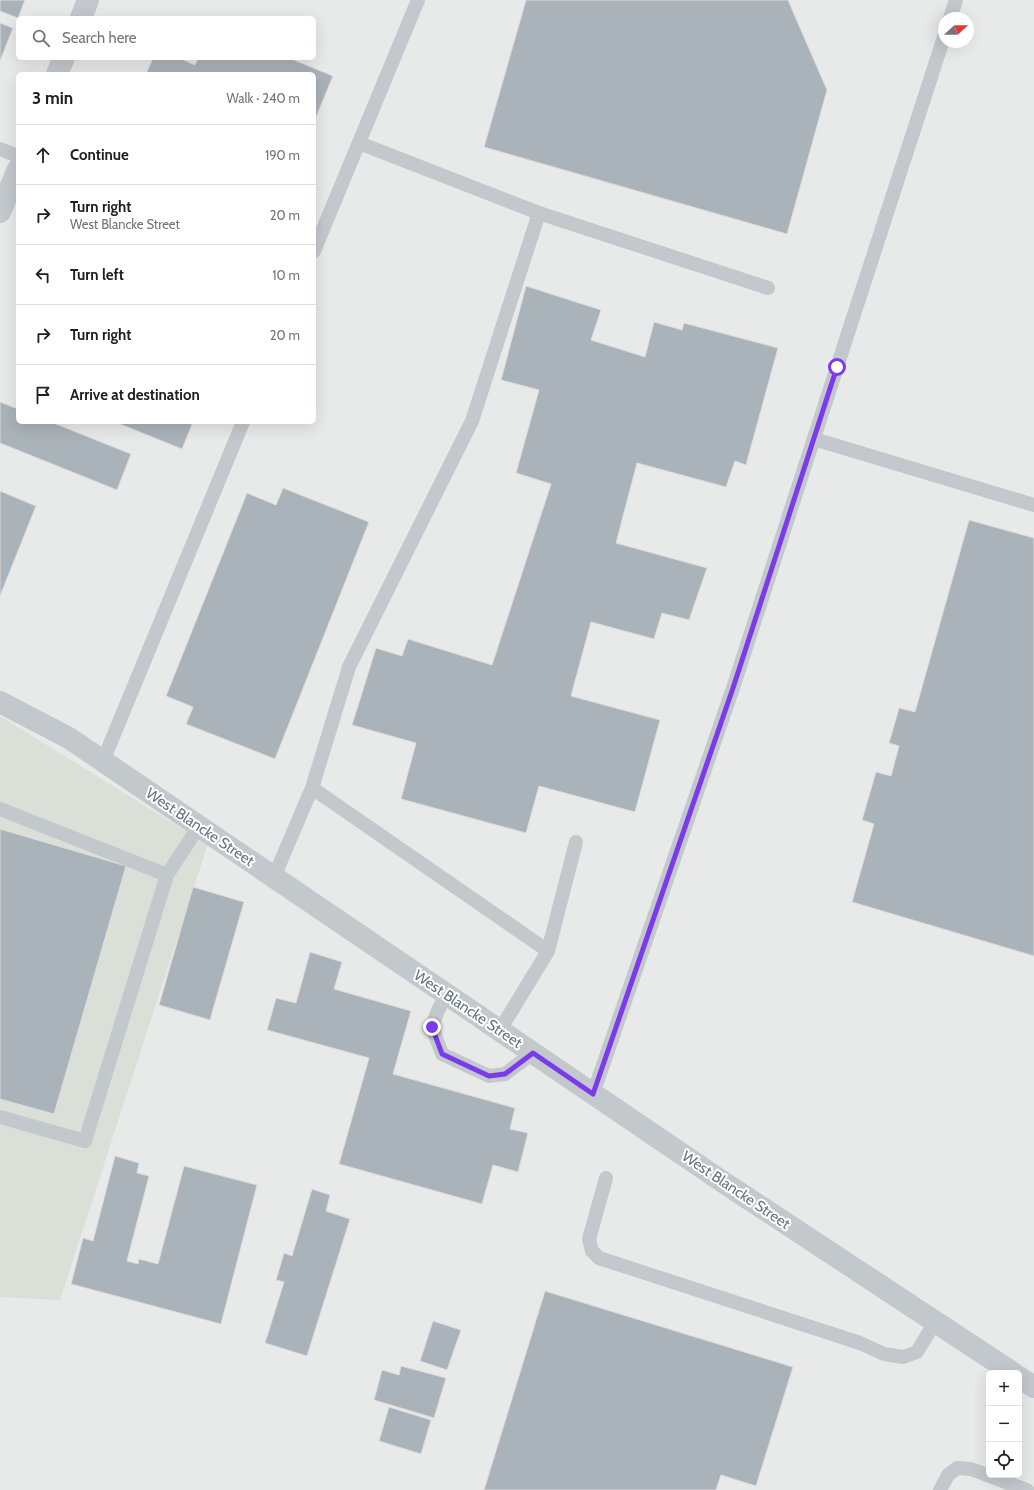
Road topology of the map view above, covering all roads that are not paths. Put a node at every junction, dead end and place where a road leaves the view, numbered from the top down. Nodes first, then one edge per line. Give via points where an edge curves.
1 (88, 0) edge
2 (418, 0) edge
3 (956, 0) edge
4 (952, 12) edge
5 (82, 16) edge
6 (940, 48) edge
7 (63, 60) edge
8 (58, 72) edge
9 (358, 143) junction
10 (0, 149) edge
11 (16, 155) edge
12 (16, 174) edge
13 (0, 212) edge
14 (539, 213) junction
15 (316, 246) edge
16 (768, 288) dead end
17 (242, 424) edge
18 (814, 439) junction
19 (1034, 505) edge
20 (0, 702) edge
21 (103, 761) junction
22 (312, 788) junction
23 (0, 809) edge
24 (199, 826) junction
25 (576, 842) dead end
26 (167, 875) junction
27 (274, 877) junction
28 (548, 951) junction
29 (447, 994) junction
30 (500, 1030) junction
31 (533, 1053) junction
32 (593, 1094) junction
33 (0, 1117) edge
34 (606, 1178) dead end
35 (935, 1322) junction
36 (1008, 1370) edge
37 (1022, 1379) edge
38 (1034, 1387) edge
39 (940, 1490) edge
40 (1027, 1490) edge

1 - 5 street
2 - 9 lane
3 - 4 lane
6 - 18 lane
7 - 8 street
9 - 14 lane
9 - 15 lane
10 - 11 lane
12 - 13 street
14 - 16 lane
14 - 22 lane via 472,421 349,667
17 - 21 lane
18 - 19 lane
18 - 32 lane via 733,688
20 - 21 street, West Blancke Street via 69,738
21 - 24 street, West Blancke Street
22 - 27 lane
22 - 28 lane
23 - 26 lane
24 - 26 lane
24 - 27 street, West Blancke Street
25 - 28 lane
26 - 33 lane via 85,1141
27 - 29 street, West Blancke Street
28 - 30 lane
29 - 30 street, West Blancke Street
29 - 31 lane via 432,1027 442,1054 489,1076 505,1074
30 - 31 street, West Blancke Street
31 - 32 street, West Blancke Street
32 - 35 street, West Blancke Street
34 - 35 lane via 589,1239 592,1251 599,1258 860,1343 884,1354 903,1357 917,1352
35 - 36 street, West Blancke Street
37 - 38 street
39 - 40 lane via 948,1475 957,1468 971,1469

